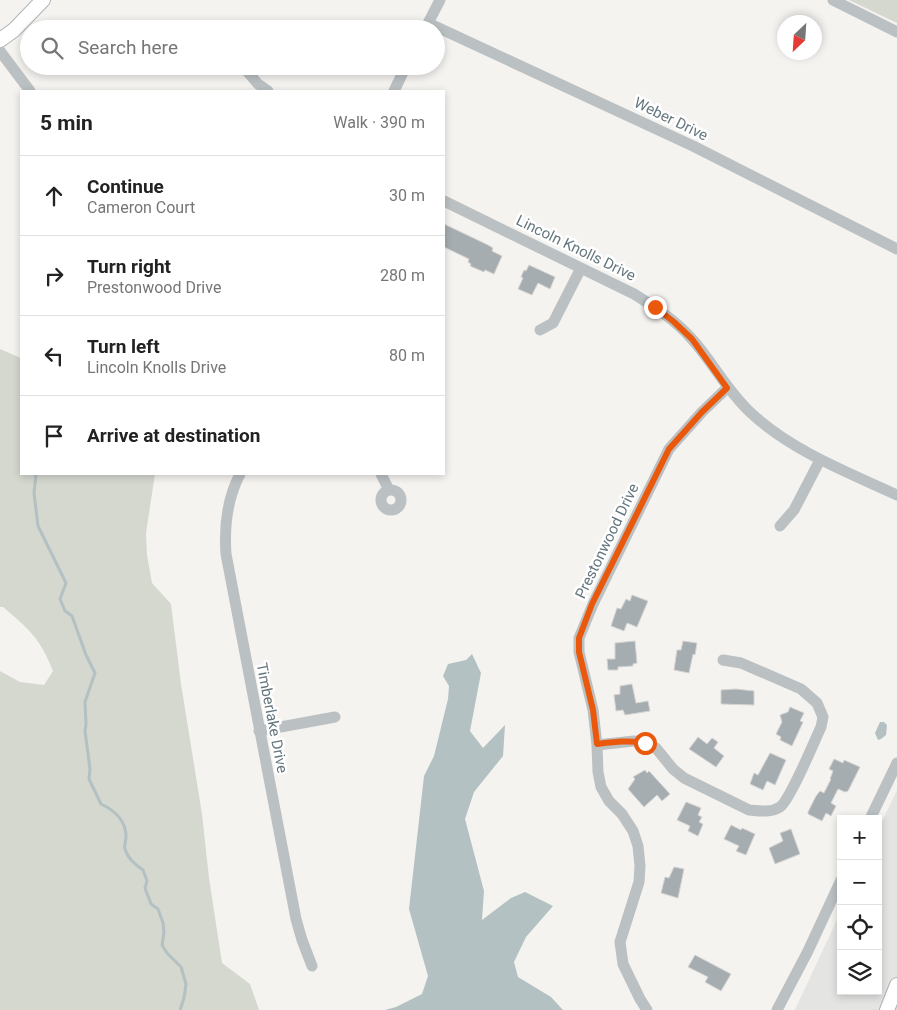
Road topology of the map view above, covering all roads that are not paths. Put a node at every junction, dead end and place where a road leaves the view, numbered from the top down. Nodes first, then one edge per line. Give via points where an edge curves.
1 (43, 0) edge
2 (440, 0) edge
3 (833, 0) edge
4 (24, 20) edge
5 (430, 20) edge
6 (20, 24) edge
7 (897, 32) edge
8 (445, 34) edge
9 (0, 40) edge
10 (0, 51) edge
11 (250, 75) edge
12 (402, 75) edge
13 (29, 90) edge
14 (267, 90) edge
15 (394, 90) edge
16 (445, 201) edge
17 (897, 250) edge
18 (582, 268) junction
19 (540, 330) dead end
20 (727, 388) junction
21 (820, 460) junction
22 (240, 475) edge
23 (382, 475) edge
24 (389, 490) dead end
25 (897, 495) edge
26 (780, 526) dead end
27 (723, 660) dead end
28 (335, 717) dead end
29 (259, 731) junction
30 (597, 744) junction
31 (897, 763) edge
32 (872, 815) edge
33 (837, 889) edge
34 (312, 966) dead end
35 (897, 985) edge
36 (647, 1010) edge
37 (777, 1010) edge
38 (887, 1010) edge

1 - 4 main road
2 - 5 street
3 - 7 street
6 - 9 main road
8 - 17 street, Weber Drive via 693,146
10 - 13 street
11 - 14 street
12 - 15 street
16 - 18 street, Lincoln Knolls Drive
18 - 19 street via 552,323
18 - 20 street, Lincoln Knolls Drive via 634,294 674,322 701,350
20 - 21 street, Lincoln Knolls Drive via 763,423
20 - 30 street, Prestonwood Drive via 669,449 592,604 579,638
21 - 25 street, Lincoln Knolls Drive
21 - 26 street via 794,510
22 - 29 street, Timberlake Drive via 225,521 226,554
23 - 24 street
27 - 30 street via 741,663 801,689 817,703 823,717 822,727 781,806 772,810 749,810 684,778 656,748 645,743 619,741
28 - 29 street
29 - 34 street, Timberlake Drive via 296,919
30 - 36 street, Prestonwood Drive via 601,787 622,814 638,846 638,882 620,942 623,964
31 - 32 street
33 - 37 street
35 - 38 main road

